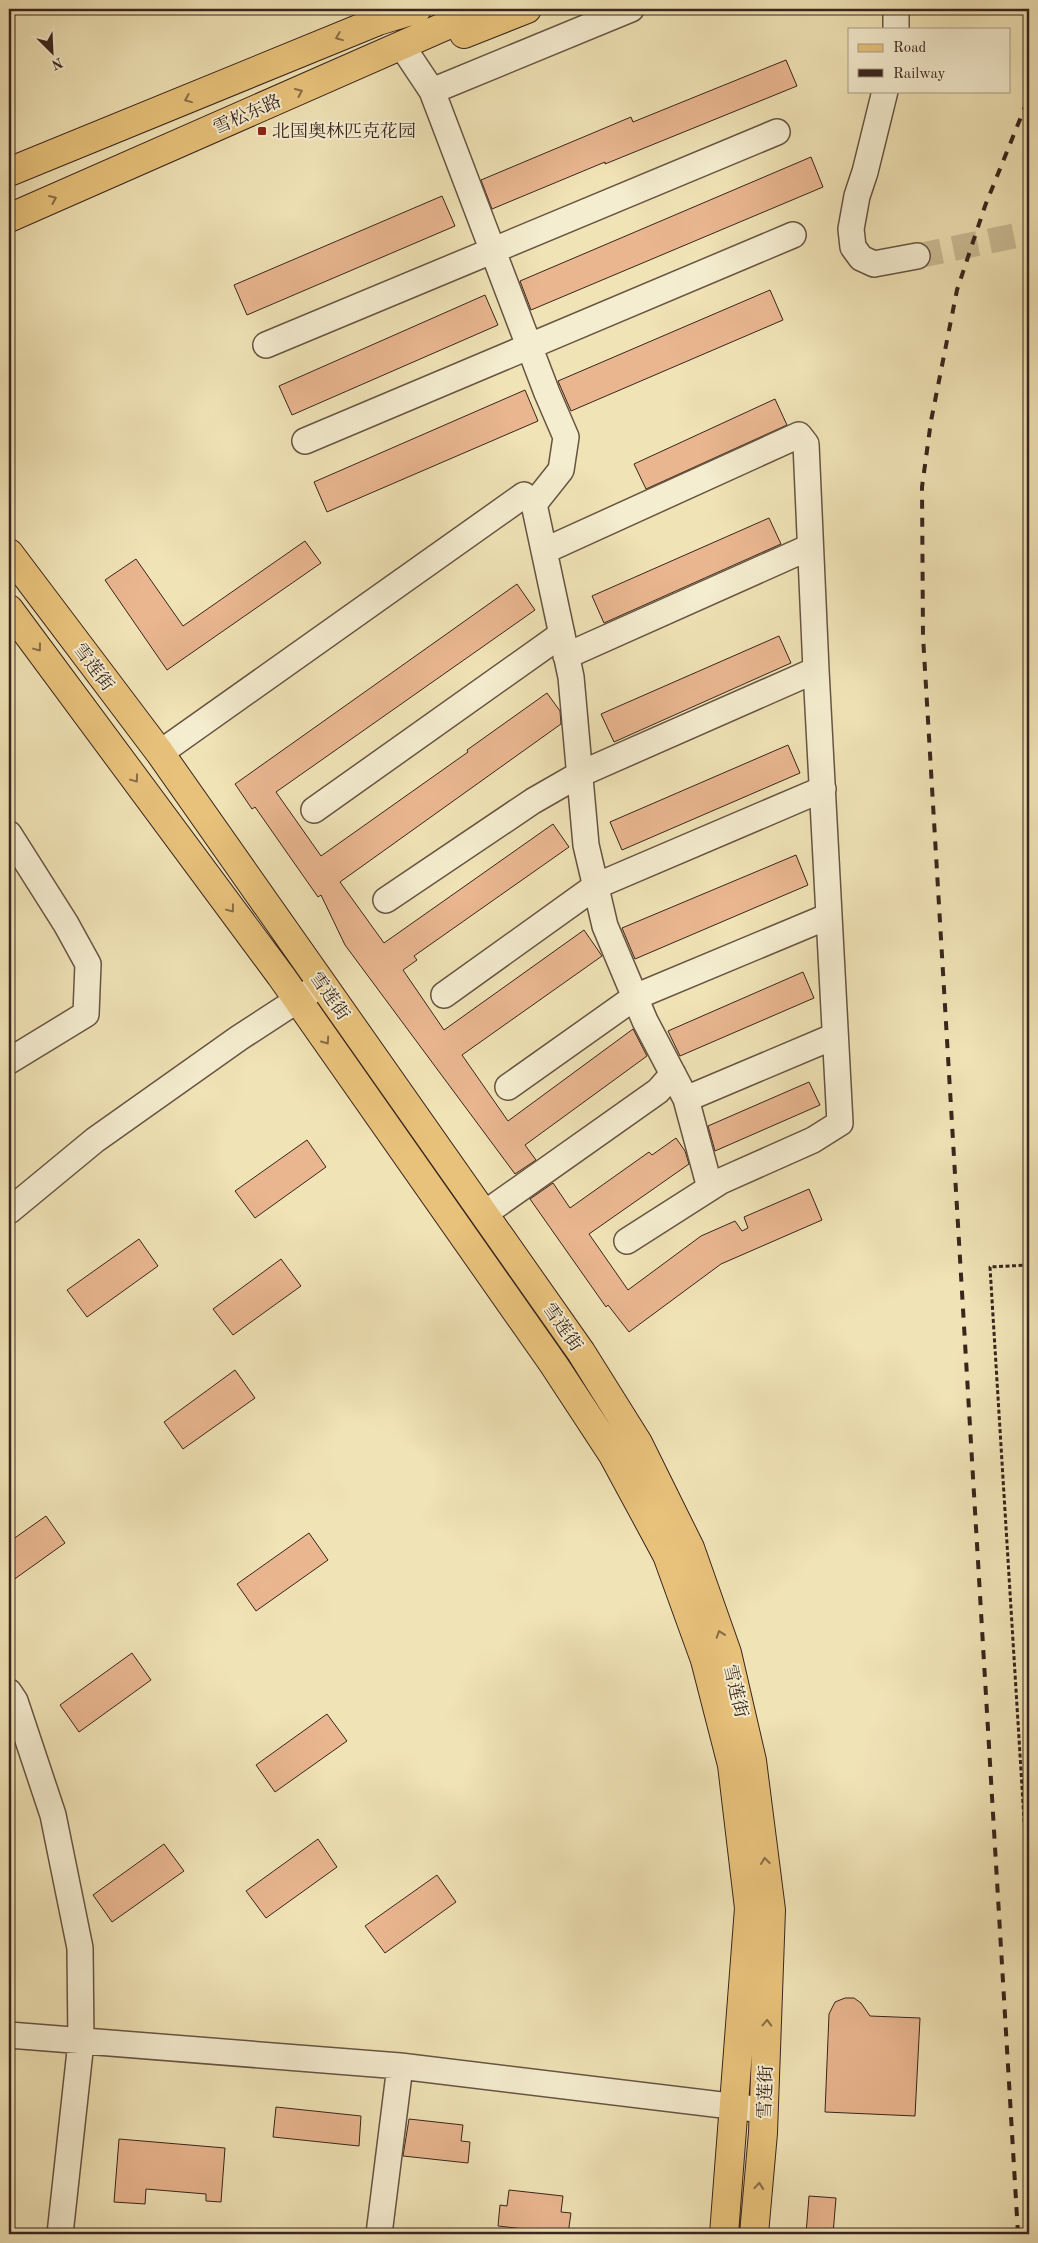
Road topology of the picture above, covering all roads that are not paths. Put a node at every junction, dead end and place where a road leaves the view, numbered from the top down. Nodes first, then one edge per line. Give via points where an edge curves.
1 (417, 9) edge
2 (484, 9) edge
3 (527, 9) edge
4 (630, 9) edge
5 (896, 9) edge
6 (389, 14) edge
7 (896, 28) edge
8 (402, 46) junction
9 (432, 92) junction
10 (885, 92) edge
11 (777, 132) dead end
12 (9, 172) edge
13 (9, 218) edge
14 (793, 234) dead end
15 (492, 251) junction
16 (917, 256) tunnel mouth
17 (266, 345) dead end
18 (529, 346) junction
19 (305, 441) dead end
20 (534, 504) junction
21 (810, 547) junction
22 (544, 551) junction
23 (11, 560) edge
24 (9, 609) edge
25 (564, 645) junction
26 (816, 670) junction
27 (160, 753) junction
28 (580, 774) junction
29 (823, 789) junction
30 (314, 810) dead end
31 (9, 834) edge
32 (596, 886) junction
33 (386, 900) dead end
34 (829, 916) junction
35 (322, 984) junction
36 (444, 995) dead end
37 (635, 997) junction
38 (298, 1000) junction
39 (835, 1036) junction
40 (9, 1062) edge
41 (673, 1074) junction
42 (508, 1087) dead end
43 (686, 1099) junction
44 (710, 1188) junction
45 (9, 1210) edge
46 (484, 1214) junction
47 (627, 1241) dead end
48 (9, 1692) edge
49 (9, 2034) edge
50 (81, 2042) junction
51 (400, 2066) junction
52 (735, 2107) junction
53 (764, 2110) junction
54 (60, 2234) edge
55 (379, 2234) edge
56 (724, 2234) edge
57 (754, 2234) edge

1 - 6 main road, 雪松东路
2 - 8 main road, 雪松东路
3 - 8 main road via 448,40 427,46
4 - 9 street
5 - 7 street
6 -> 12 main road, 雪松东路
8 - 9 street
13 -> 8 main road, 雪松东路
9 - 15 street
10 - 16 street via 857,196 851,229 853,247 861,258 874,264
11 - 15 street
14 - 18 street
15 - 17 street
15 - 18 street
18 - 19 street
18 - 20 street via 566,437 561,470
20 - 22 street
20 - 27 street via 524,495
21 - 22 street via 806,444 799,435
21 - 25 street
21 - 26 street
22 - 25 street
23 - 27 main road, 雪莲街
24 -> 38 main road, 雪莲街
25 - 28 street via 571,677
25 - 30 street
26 - 28 street
26 - 29 street
27 - 35 main road, 雪莲街
28 - 32 street via 586,845
28 - 33 street via 533,801
29 - 32 street
29 - 34 street
31 - 40 street via 88,964 86,1014
32 - 36 street
32 - 37 street via 605,926
34 - 37 street
34 - 39 street
35 - 38 street
35 - 46 main road, 雪莲街
37 - 41 street
37 - 42 street
38 - 45 street via 95,1140
38 -> 52 main road, 雪莲街 via 554,1365 613,1456 666,1555 704,1660 733,1775 749,1908
39 - 43 street
39 - 44 street via 840,1123 813,1140
41 - 43 street
41 - 46 street via 658,1091
43 - 44 street
44 - 47 street
53 -> 46 main road, 雪莲街 via 771,1910 752,1761 727,1654 690,1548 638,1443 580,1352
48 - 50 street via 15,1701 53,1815 80,1948
49 - 50 street
50 - 51 street
50 - 54 street
51 - 52 street
51 - 55 street
52 - 53 street
52 - 56 main road, 雪莲街
57 -> 53 main road, 雪莲街

